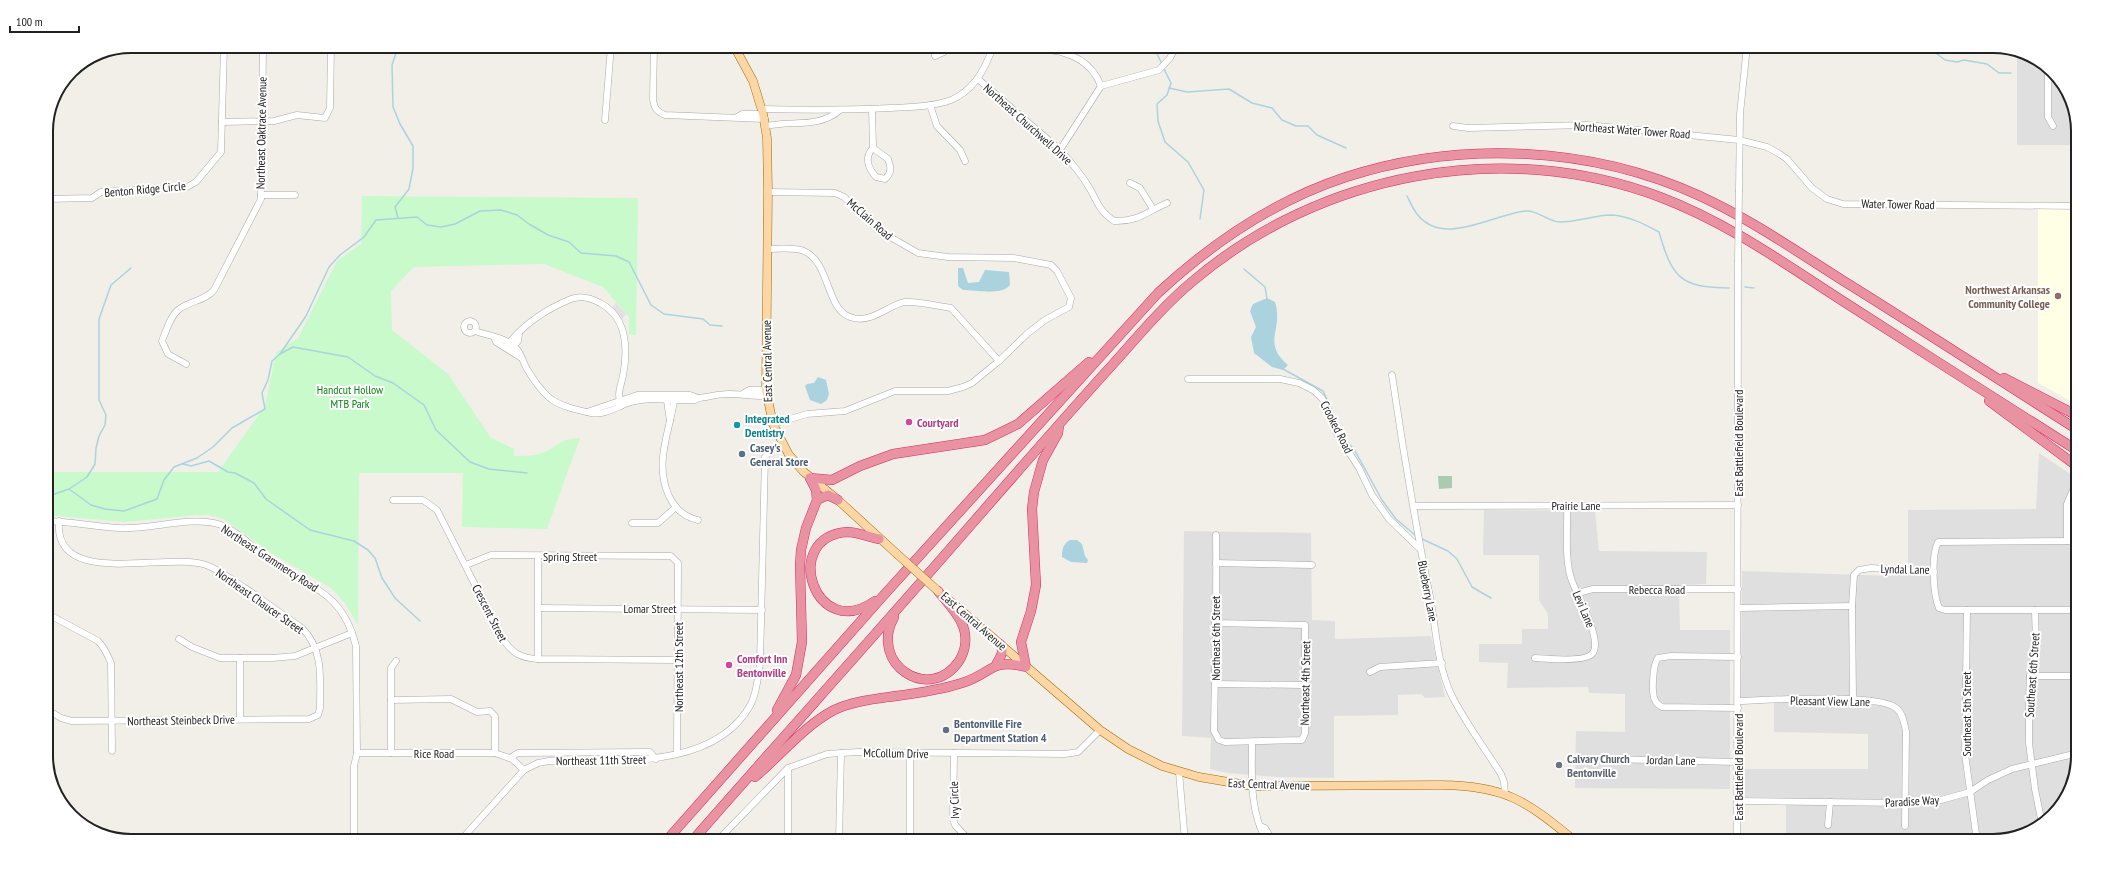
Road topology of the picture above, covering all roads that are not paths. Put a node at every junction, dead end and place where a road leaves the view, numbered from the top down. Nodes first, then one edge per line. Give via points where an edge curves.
1 (224, 53) edge
2 (263, 53) edge
3 (331, 53) edge
4 (611, 53) edge
5 (654, 53) edge
6 (738, 53) edge
7 (942, 53) edge
8 (990, 53) edge
9 (1061, 53) edge
10 (1172, 53) edge
11 (1747, 53) edge
12 (935, 56) dead end
13 (2049, 77) edge
14 (978, 79) junction
15 (1101, 86) junction
16 (930, 105) junction
17 (872, 109) junction
18 (840, 110) junction
19 (764, 117) junction
20 (605, 120) dead end
21 (222, 122) junction
22 (262, 122) junction
23 (1453, 126) dead end
24 (2053, 126) dead end
25 (1739, 140) junction
26 (873, 148) junction
27 (1060, 150) junction
28 (965, 161) dead end
29 (1130, 183) dead end
30 (768, 192) junction
31 (295, 194) dead end
32 (260, 195) junction
33 (53, 199) edge
34 (1167, 203) dead end
35 (2071, 206) edge
36 (1154, 209) junction
37 (767, 249) junction
38 (475, 331) dead end
39 (510, 347) junction
40 (1926, 355) junction
41 (1096, 360) junction
42 (999, 361) junction
43 (186, 364) dead end
44 (1984, 370) junction
45 (1392, 375) dead end
46 (1188, 379) dead end
47 (766, 393) junction
48 (698, 398) junction
49 (666, 401) junction
50 (674, 401) junction
51 (620, 403) junction
52 (2071, 412) edge
53 (670, 421) junction
54 (1059, 423) junction
55 (773, 424) junction
56 (2071, 426) edge
57 (782, 443) junction
58 (2071, 447) edge
59 (2071, 462) edge
60 (810, 478) junction
61 (2071, 492) edge
62 (392, 500) dead end
63 (817, 500) junction
64 (838, 500) junction
65 (1567, 505) junction
66 (1738, 505) junction
67 (1414, 506) junction
68 (676, 507) junction
69 (698, 520) dead end
70 (53, 521) edge
71 (59, 521) junction
72 (632, 523) dead end
73 (1216, 535) dead end
74 (879, 539) junction
75 (2067, 541) junction
76 (2071, 541) edge
77 (1419, 548) junction
78 (538, 556) junction
79 (676, 558) joint
80 (1216, 563) junction
81 (466, 565) junction
82 (1312, 565) dead end
83 (1934, 572) junction
84 (1738, 589) junction
85 (938, 590) junction
86 (1578, 593) junction
87 (883, 596) junction
88 (1852, 606) junction
89 (900, 607) junction
90 (539, 608) junction
91 (678, 608) junction
92 (1739, 608) junction
93 (762, 610) junction
94 (1967, 610) junction
95 (2035, 610) junction
96 (2071, 610) edge
97 (53, 616) edge
98 (1215, 623) junction
99 (352, 633) junction
100 (179, 639) dead end
101 (1000, 644) junction
102 (315, 647) junction
103 (1738, 657) junction
104 (240, 658) junction
105 (1535, 658) dead end
106 (538, 659) junction
107 (678, 660) junction
108 (396, 661) dead end
109 (1442, 663) junction
110 (996, 664) junction
111 (1026, 666) junction
112 (1370, 672) dead end
113 (2030, 676) junction
114 (2071, 676) edge
115 (1215, 684) junction
116 (1305, 685) junction
117 (1853, 699) junction
118 (391, 700) junction
119 (1738, 701) junction
120 (1738, 708) junction
121 (53, 712) edge
122 (318, 715) joint
123 (240, 719) junction
124 (111, 721) junction
125 (1100, 730) junction
126 (1252, 742) junction
127 (750, 747) junction
128 (112, 751) dead end
129 (392, 752) junction
130 (357, 753) junction
131 (495, 753) junction
132 (677, 753) junction
133 (841, 753) junction
134 (910, 753) junction
135 (954, 753) junction
136 (2071, 754) edge
137 (510, 758) junction
138 (656, 759) junction
139 (1606, 759) dead end
140 (1737, 762) junction
141 (2031, 763) junction
142 (788, 768) junction
143 (524, 770) junction
144 (1179, 772) junction
145 (1252, 786) junction
146 (735, 792) junction
147 (1970, 792) junction
148 (1505, 793) junction
149 (1737, 801) junction
150 (1830, 802) junction
151 (1905, 803) junction
152 (2041, 817) edge
153 (1828, 825) dead end
154 (1260, 826) junction
155 (1905, 826) dead end
156 (354, 834) edge
157 (466, 834) edge
158 (672, 834) edge
159 (698, 834) edge
160 (724, 834) edge
161 (788, 834) edge
162 (839, 834) edge
163 (910, 834) edge
164 (963, 834) edge
165 (1184, 834) edge
166 (1264, 834) edge
167 (1269, 834) edge
168 (1566, 834) edge
169 (1737, 834) edge
170 (1976, 834) edge

1 - 21 street, Benton Ridge Circle
2 - 22 street, Northeast Oaktrace Avenue
3 - 22 street via 330,108 325,118 297,115
4 - 20 street
5 - 19 street via 653,99 658,113 737,117 744,120
6 - 19 main road, East Central Avenue via 753,81
7 - 12 street
8 - 14 street
9 - 15 street via 1083,62 1096,73
10 - 15 street via 1159,70
11 - 25 street, East Battlefield Boulevard
13 - 24 street via 2048,117
14 - 16 street via 952,100
14 - 27 street, Northeast Churchwell Drive
15 - 27 street
16 - 17 street
16 - 28 street via 937,126 960,150
17 - 18 street
17 - 26 street
18 - 19 street
18 - 19 street via 819,122 780,123
19 - 30 main road, East Central Avenue
21 - 22 street
21 - 33 street, Benton Ridge Circle via 221,152 196,182 187,187 100,192 92,198
22 - 32 street, Northeast Oaktrace Avenue
23 - 25 street, Northeast Water Tower Road via 1468,128 1587,125
25 - 35 street, Water Tower Road via 1767,147 1778,153 1787,159 1812,188 1827,199 1843,204
25 - 66 street, East Battlefield Boulevard, bridge
26 - 26 street via 868,153 869,168 876,177 885,179 890,175 891,169 888,159
27 - 36 street, Northeast Churchwell Drive via 1090,190 1096,204 1114,221 1128,222 1141,218
29 - 36 street via 1140,188
30 - 37 main road, East Central Avenue
30 - 42 street, McClain Road via 835,193 844,197 878,230 918,253 948,257 1014,258 1051,265 1058,271 1071,298 1069,307 1028,333
31 - 32 street
32 - 43 street, Northeast Oaktrace Avenue via 214,290 204,298 177,311 167,328 162,341 168,354
34 - 36 street, Northeast Churchwell Drive
37 - 42 street via 803,250 811,255 818,262 842,313 850,318 875,316 905,302 951,308
37 - 47 main road, East Central Avenue
38 - 39 street via 494,337 496,342
39 - 51 street via 549,398 563,407 587,412
39 - 51 street via 515,335 538,314 576,297 591,298 603,304 620,322 624,333 623,375 618,393
40 - 54 highway via 1728,228 1694,211 1622,184 1585,176 1529,169 1473,169 1420,175 1362,188 1285,219 1251,239 1188,284
40 - 58 highway
40 - 59 highway via 1935,365
41 - 44 highway via 1173,279 1218,242 1271,210 1345,177 1383,166 1445,156 1505,153 1546,155 1586,161 1663,181 1701,196 1771,235
41 - 60 highway via 1086,363 1018,424 985,440 892,454 832,480
41 - 87 highway
42 - 55 street via 972,383 963,387 948,391 895,391 845,411 807,414
44 - 52 highway via 2014,382
44 - 56 highway
45 - 67 street, Blueberry Lane via 1410,496
46 - 77 street, Crooked Road via 1280,379 1299,383 1313,390 1327,406 1336,432 1359,468 1372,496 1389,519
47 - 48 street via 749,390 744,393
47 - 55 main road, East Central Avenue
48 - 50 street
48 - 51 street via 690,395 643,395
49 - 50 street
49 - 51 street
49 - 53 street
50 - 53 street
53 - 68 street via 663,454 662,477
54 - 89 highway
54 - 111 highway via 1058,433 1043,460 1034,492 1032,509 1036,585 1021,642
55 - 57 main road, East Central Avenue
57 - 60 main road, East Central Avenue via 789,455
57 - 93 street, Northeast 11th Street via 765,457
60 - 63 highway via 816,490
60 - 64 main road, East Central Avenue
61 - 75 street via 2066,504
62 - 81 street, Crescent Street via 418,499 429,502 444,520
63 - 64 highway via 828,494
63 - 127 highway via 801,550 802,642 796,675 787,694
64 - 74 main road, East Central Avenue
65 - 66 street, Prairie Lane
65 - 67 street, Prairie Lane
65 - 86 street, Levi Lane via 1569,566
66 - 84 street, East Battlefield Boulevard
67 - 77 street, Blueberry Lane
68 - 69 street via 683,514
68 - 72 street via 658,523
70 - 71 street, Northeast Grammercy Road
71 - 99 street, Northeast Grammercy Road via 118,528 189,522 221,525 271,561 330,597
71 - 102 street, Northeast Chaucer Street via 59,535 64,546 87,562 193,562 209,566 302,628 310,635
73 - 80 street, Northeast 6th Street
74 - 85 main road, East Central Avenue, bridge
74 - 87 highway via 848,532 830,537 820,545 813,556 810,576 817,594 836,609 860,609
75 - 76 street, Lyndal Lane
75 - 83 street, Lyndal Lane via 1938,542 1935,549
77 - 109 street, Blueberry Lane
78 - 79 street, Spring Street
78 - 81 street, Spring Street via 491,555
78 - 90 street
79 - 91 street, Northeast 12th Street
80 - 82 street
80 - 98 street, Northeast 6th Street
81 - 106 street, Crescent Street via 510,650 525,659
83 - 88 street, Lyndal Lane via 1871,568 1859,570 1854,575
83 - 94 street via 1939,608
84 - 86 street, Rebecca Road via 1593,589
84 - 92 street, East Battlefield Boulevard
85 - 89 highway via 960,620 965,637 961,658 944,675 931,679 913,677 898,668 894,662 888,639 891,622
85 - 101 main road, East Central Avenue
86 - 105 street, Levi Lane via 1595,635 1593,654 1584,659
87 - 127 highway
88 - 92 street
88 - 117 street, Lyndal Lane
89 - 146 highway
90 - 91 street, Lomar Street
90 - 106 street
91 - 93 street, Lomar Street
91 - 107 street, Northeast 12th Street
92 - 103 street, East Battlefield Boulevard
93 - 132 street, Northeast 11th Street via 760,663 757,687 751,704 740,721 714,741
94 - 95 street
94 - 147 street, Southeast 5th Street via 1964,754
95 - 96 street
95 - 113 street, Southeast 6th Street via 2036,646
97 - 124 street via 104,647 111,663
98 - 115 street, Northeast 6th Street
98 - 116 street, Northeast 4th Street via 1305,625
99 - 102 street
99 - 130 street, Northeast Grammercy Road via 356,646
100 - 104 street via 220,658
101 - 110 highway via 1003,653
101 - 111 main road, East Central Avenue
102 - 104 street via 294,656
102 - 122 street, Northeast Chaucer Street via 320,667
103 - 119 street, East Battlefield Boulevard
103 - 120 street via 1671,656 1658,658 1654,666 1654,697 1657,704 1662,707
104 - 123 street
106 - 107 street, Crescent Street
107 - 132 street, Northeast 12th Street
108 - 118 street via 391,668
109 - 112 street via 1380,667
109 - 148 street, Blueberry Lane via 1451,694 1501,774
110 - 111 highway
110 - 146 highway via 978,677 948,687 860,701 833,711 811,726
111 - 125 main road, East Central Avenue
113 - 114 street
113 - 141 street, Southeast 6th Street
115 - 116 street
115 - 126 street, Northeast 6th Street via 1214,731 1219,740
116 - 126 street, Northeast 4th Street via 1302,740
117 - 119 street, Pleasant View Lane
117 - 151 street, Pleasant View Lane via 1886,703 1897,709 1903,719 1906,730
118 - 129 street
118 - 131 street via 451,699 477,712 490,711 495,716
119 - 120 street, East Battlefield Boulevard
120 - 140 street, East Battlefield Boulevard
121 - 124 street, Northeast Steinbeck Drive via 68,720
122 - 123 street, Northeast Steinbeck Drive via 309,719
123 - 124 street, Northeast Steinbeck Drive
124 - 128 street
125 - 135 street, McCollum Drive via 1078,752
125 - 144 main road, East Central Avenue via 1136,753
126 - 145 street
127 - 158 highway
129 - 130 street, Rice Road
129 - 131 street, Rice Road
130 - 156 street, Northeast Grammercy Road via 354,766
131 - 137 street, Rice Road
132 - 138 street, Northeast 11th Street
133 - 134 street, McCollum Drive
133 - 142 street, McCollum Drive via 827,754
133 - 162 street
134 - 135 street, McCollum Drive
134 - 163 street
135 - 164 street, Ivy Circle via 953,819
136 - 141 street, Paradise Way
137 - 138 street via 518,753 650,752
137 - 143 street, Rice Road
138 - 143 street, Northeast 11th Street via 549,761
139 - 140 street, Jordan Lane
140 - 149 street, East Battlefield Boulevard
141 - 147 street, Paradise Way via 1988,780
141 - 152 street, Southeast 6th Street
142 - 160 street, McCollum Drive
142 - 161 street
143 - 157 street, Northeast 11th Street
144 - 145 main road, East Central Avenue via 1225,783
144 - 165 street
145 - 148 main road, East Central Avenue via 1467,785
145 - 154 street
146 - 159 highway
147 - 151 street, Paradise Way via 1941,800
147 - 170 street, Southeast 5th Street
148 - 168 main road, East Central Avenue via 1541,814
149 - 150 street, Paradise Way
149 - 169 street, East Battlefield Boulevard
150 - 151 street, Paradise Way
150 - 153 street
151 - 155 street, Pleasant View Lane
154 - 166 street
154 - 167 street

